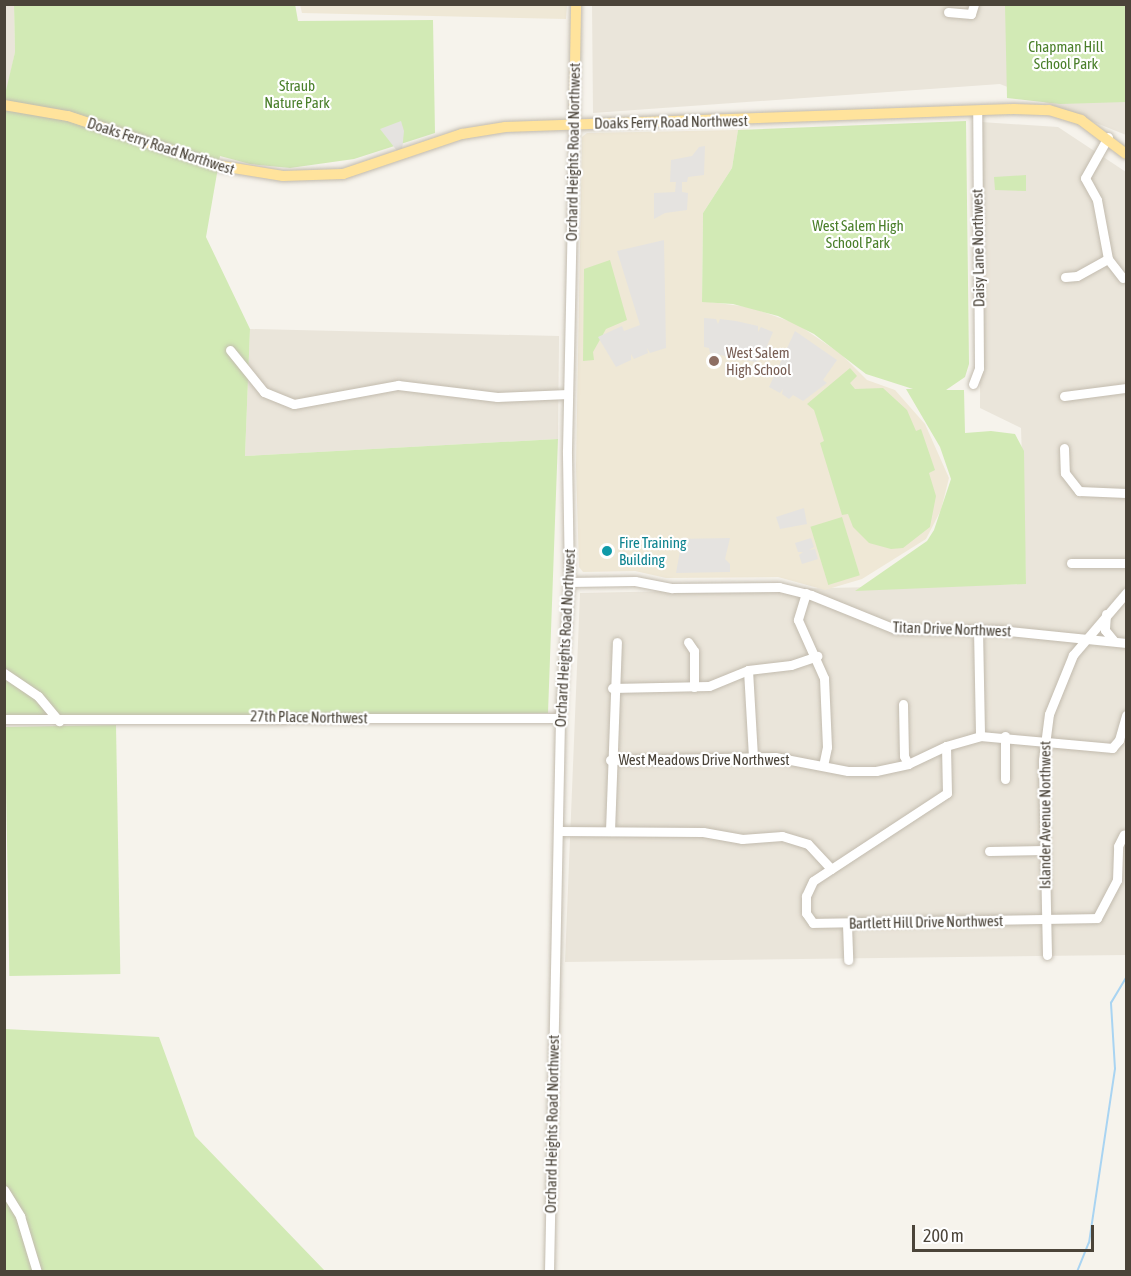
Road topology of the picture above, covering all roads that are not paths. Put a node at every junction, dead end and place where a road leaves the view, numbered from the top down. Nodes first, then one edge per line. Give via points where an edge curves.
1 (576, 4) edge
2 (972, 9) edge
3 (948, 12) dead end
4 (4, 105) edge
5 (977, 111) junction
6 (574, 124) junction
7 (1108, 137) junction
8 (1126, 154) edge
9 (1108, 259) junction
10 (1065, 277) dead end
11 (1123, 278) dead end
12 (230, 350) dead end
13 (973, 384) dead end
14 (1126, 388) edge
15 (568, 394) junction
16 (1064, 396) dead end
17 (1064, 448) dead end
18 (1126, 493) edge
19 (1126, 563) edge
20 (1071, 564) dead end
21 (570, 582) junction
22 (806, 592) junction
23 (1126, 593) edge
24 (1106, 614) junction
25 (978, 629) junction
26 (1085, 638) junction
27 (1114, 641) junction
28 (617, 642) dead end
29 (688, 642) dead end
30 (1126, 643) edge
31 (817, 656) junction
32 (748, 670) junction
33 (4, 673) edge
34 (694, 687) junction
35 (612, 688) junction
36 (903, 704) dead end
37 (1126, 715) edge
38 (560, 718) junction
39 (4, 719) edge
40 (58, 721) junction
41 (980, 736) junction
42 (1005, 736) junction
43 (1044, 741) junction
44 (946, 746) junction
45 (753, 757) junction
46 (610, 760) junction
47 (908, 764) junction
48 (823, 766) junction
49 (1005, 779) dead end
50 (558, 831) junction
51 (609, 831) junction
52 (1124, 834) dead end
53 (1045, 850) junction
54 (989, 851) dead end
55 (831, 869) junction
56 (1046, 920) junction
57 (847, 924) junction
58 (1047, 955) dead end
59 (848, 960) dead end
60 (4, 1190) edge
61 (37, 1272) edge
62 (549, 1272) edge

1 - 6 main road, Orchard Heights Road Northwest
2 - 3 street
4 - 6 main road, Doaks Ferry Road Northwest via 68,116 234,170 306,177 356,170 470,132
5 - 6 main road, Doaks Ferry Road Northwest via 681,124
5 - 7 main road, Doaks Ferry Road Northwest via 1049,110 1081,120
5 - 13 street, Daisy Lane Northwest via 979,368
6 - 15 street, Orchard Heights Road Northwest
7 - 8 main road, Doaks Ferry Road Northwest
7 - 9 street via 1085,178 1097,200
9 - 10 street via 1077,276
9 - 11 street
12 - 15 street via 264,392 294,404 398,385 497,398
14 - 16 street
15 - 21 street, Orchard Heights Road Northwest
17 - 18 street via 1065,473 1079,491
19 - 20 street
21 - 22 street, Titan Drive Northwest via 635,581 672,588 779,586
21 - 38 street, Orchard Heights Road Northwest
22 - 25 street, Titan Drive Northwest via 895,629
22 - 31 street via 798,620
23 - 24 street, Islander Avenue Northwest
24 - 26 street, Islander Avenue Northwest
24 - 27 street via 1105,630
25 - 26 street, Titan Drive Northwest
25 - 41 street
26 - 27 street, Titan Drive Northwest
26 - 43 street, Islander Avenue Northwest via 1059,682
27 - 30 street, Titan Drive Northwest
28 - 35 street
29 - 34 street via 694,651
31 - 32 street via 791,665
31 - 48 street via 826,688 827,747
32 - 34 street via 720,683
32 - 45 street
33 - 40 street via 38,696
34 - 35 street
35 - 46 street
36 - 47 street via 904,756
37 - 43 street, West Meadows Drive Northwest via 1119,740 1112,748
38 - 40 street, 27th Place Northwest via 254,716
38 - 50 street, Orchard Heights Road Northwest
39 - 40 street, 27th Place Northwest
41 - 42 street, West Meadows Drive Northwest
41 - 44 street, West Meadows Drive Northwest
42 - 43 street, West Meadows Drive Northwest
42 - 49 street
43 - 53 street, Islander Avenue Northwest
44 - 47 street, West Meadows Drive Northwest
44 - 55 street via 947,793
45 - 46 street, West Meadows Drive Northwest
45 - 48 street, West Meadows Drive Northwest via 794,759
46 - 51 street
47 - 48 street, West Meadows Drive Northwest via 860,772
50 - 51 street
50 - 62 street, Orchard Heights Road Northwest
51 - 55 street via 703,832 742,839 782,836 808,844
52 - 56 street, Bartlett Hill Drive Northwest via 1118,846 1117,880 1101,914 1092,919
53 - 54 street
53 - 56 street, Islander Avenue Northwest
55 - 57 street, Bartlett Hill Drive Northwest via 808,887 808,918 819,925
56 - 57 street, Bartlett Hill Drive Northwest
56 - 58 street, Islander Avenue Northwest
57 - 59 street
60 - 61 street via 17,1208

